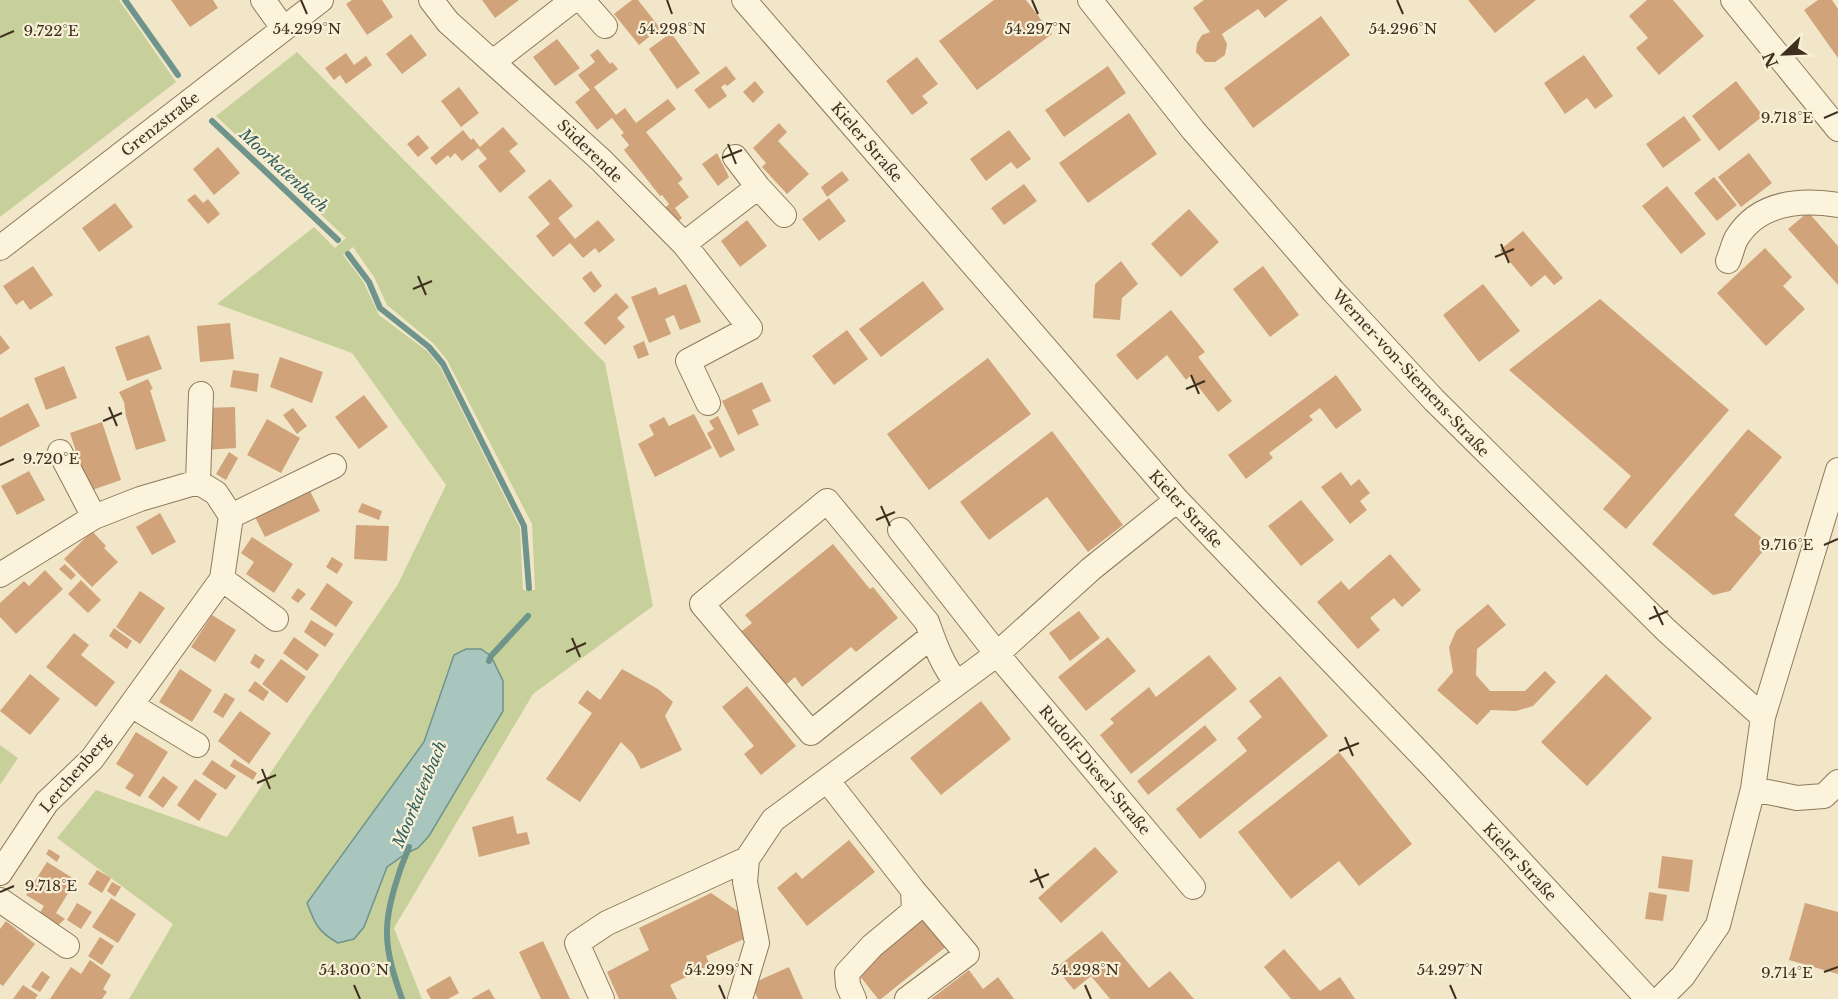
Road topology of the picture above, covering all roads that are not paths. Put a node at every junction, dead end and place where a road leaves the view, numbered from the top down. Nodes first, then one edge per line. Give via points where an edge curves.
1 (263, 0) edge
2 (321, 0) edge
3 (430, 0) edge
4 (573, 0) edge
5 (582, 0) edge
6 (744, 0) edge
7 (1090, 0) edge
8 (1733, 0) edge
9 (605, 26) dead end
10 (284, 28) junction
11 (493, 62) junction
12 (1838, 129) edge
13 (735, 157) dead end
14 (758, 187) junction
15 (1838, 205) edge
16 (784, 215) dead end
17 (684, 244) junction
18 (0, 248) edge
19 (1728, 261) dead end
20 (201, 394) dead end
21 (708, 404) dead end
22 (60, 452) dead end
23 (334, 466) dead end
24 (1838, 470) edge
25 (198, 482) junction
26 (1177, 500) junction
27 (231, 516) junction
28 (94, 517) junction
29 (900, 530) dead end
30 (0, 575) edge
31 (222, 579) junction
32 (276, 619) dead end
33 (932, 636) junction
34 (997, 654) junction
35 (957, 683) junction
36 (131, 705) junction
37 (1763, 717) junction
38 (197, 746) dead end
39 (826, 780) junction
40 (1838, 782) edge
41 (1753, 789) junction
42 (747, 859) junction
43 (0, 873) edge
44 (1193, 887) dead end
45 (913, 890) junction
46 (0, 900) edge
47 (67, 946) dead end
48 (602, 999) edge
49 (740, 999) edge
50 (854, 999) edge
51 (907, 999) edge
52 (1648, 999) edge
53 (1660, 999) edge

1 - 10 street
2 - 10 street, Grenzstraße
3 - 11 street, Süderende via 448,22
4 - 11 street
5 - 9 street
6 - 26 street, Kieler Straße
7 - 37 street, Werner-von-Siemens-Straße via 1192,130 1434,400 1667,631
8 - 12 street
10 - 18 street, Grenzstraße
11 - 17 street, Süderende via 601,160
13 - 14 street
14 - 16 street
14 - 17 street
15 - 19 street via 1810,202 1763,211 1736,239
17 - 21 street, Süderende via 750,328 688,361
20 - 25 street
22 - 28 street
23 - 27 street
24 - 37 street
25 - 27 street via 216,493
25 - 28 street
26 - 34 street via 1091,569
26 - 52 street, Kieler Straße
27 - 31 street, Lerchenberg
28 - 30 street
29 - 34 street, Rudolf-Diesel-Straße
31 - 32 street
31 - 36 street, Lerchenberg
33 - 33 street via 927,622 827,501 702,604 811,733
33 - 35 street via 946,671
34 - 35 street
34 - 44 street, Rudolf-Diesel-Straße
35 - 39 street
36 - 38 street
36 - 43 street, Lerchenberg via 92,759 46,802
37 - 41 street
39 - 42 street via 773,820
39 - 45 street
40 - 41 street via 1824,796 1797,798
41 - 53 street via 1718,925 1683,976
42 - 48 street via 607,923 578,943
42 - 49 street via 745,882 757,943
45 - 50 street via 914,911 847,973
45 - 51 street via 967,954
46 - 47 street

